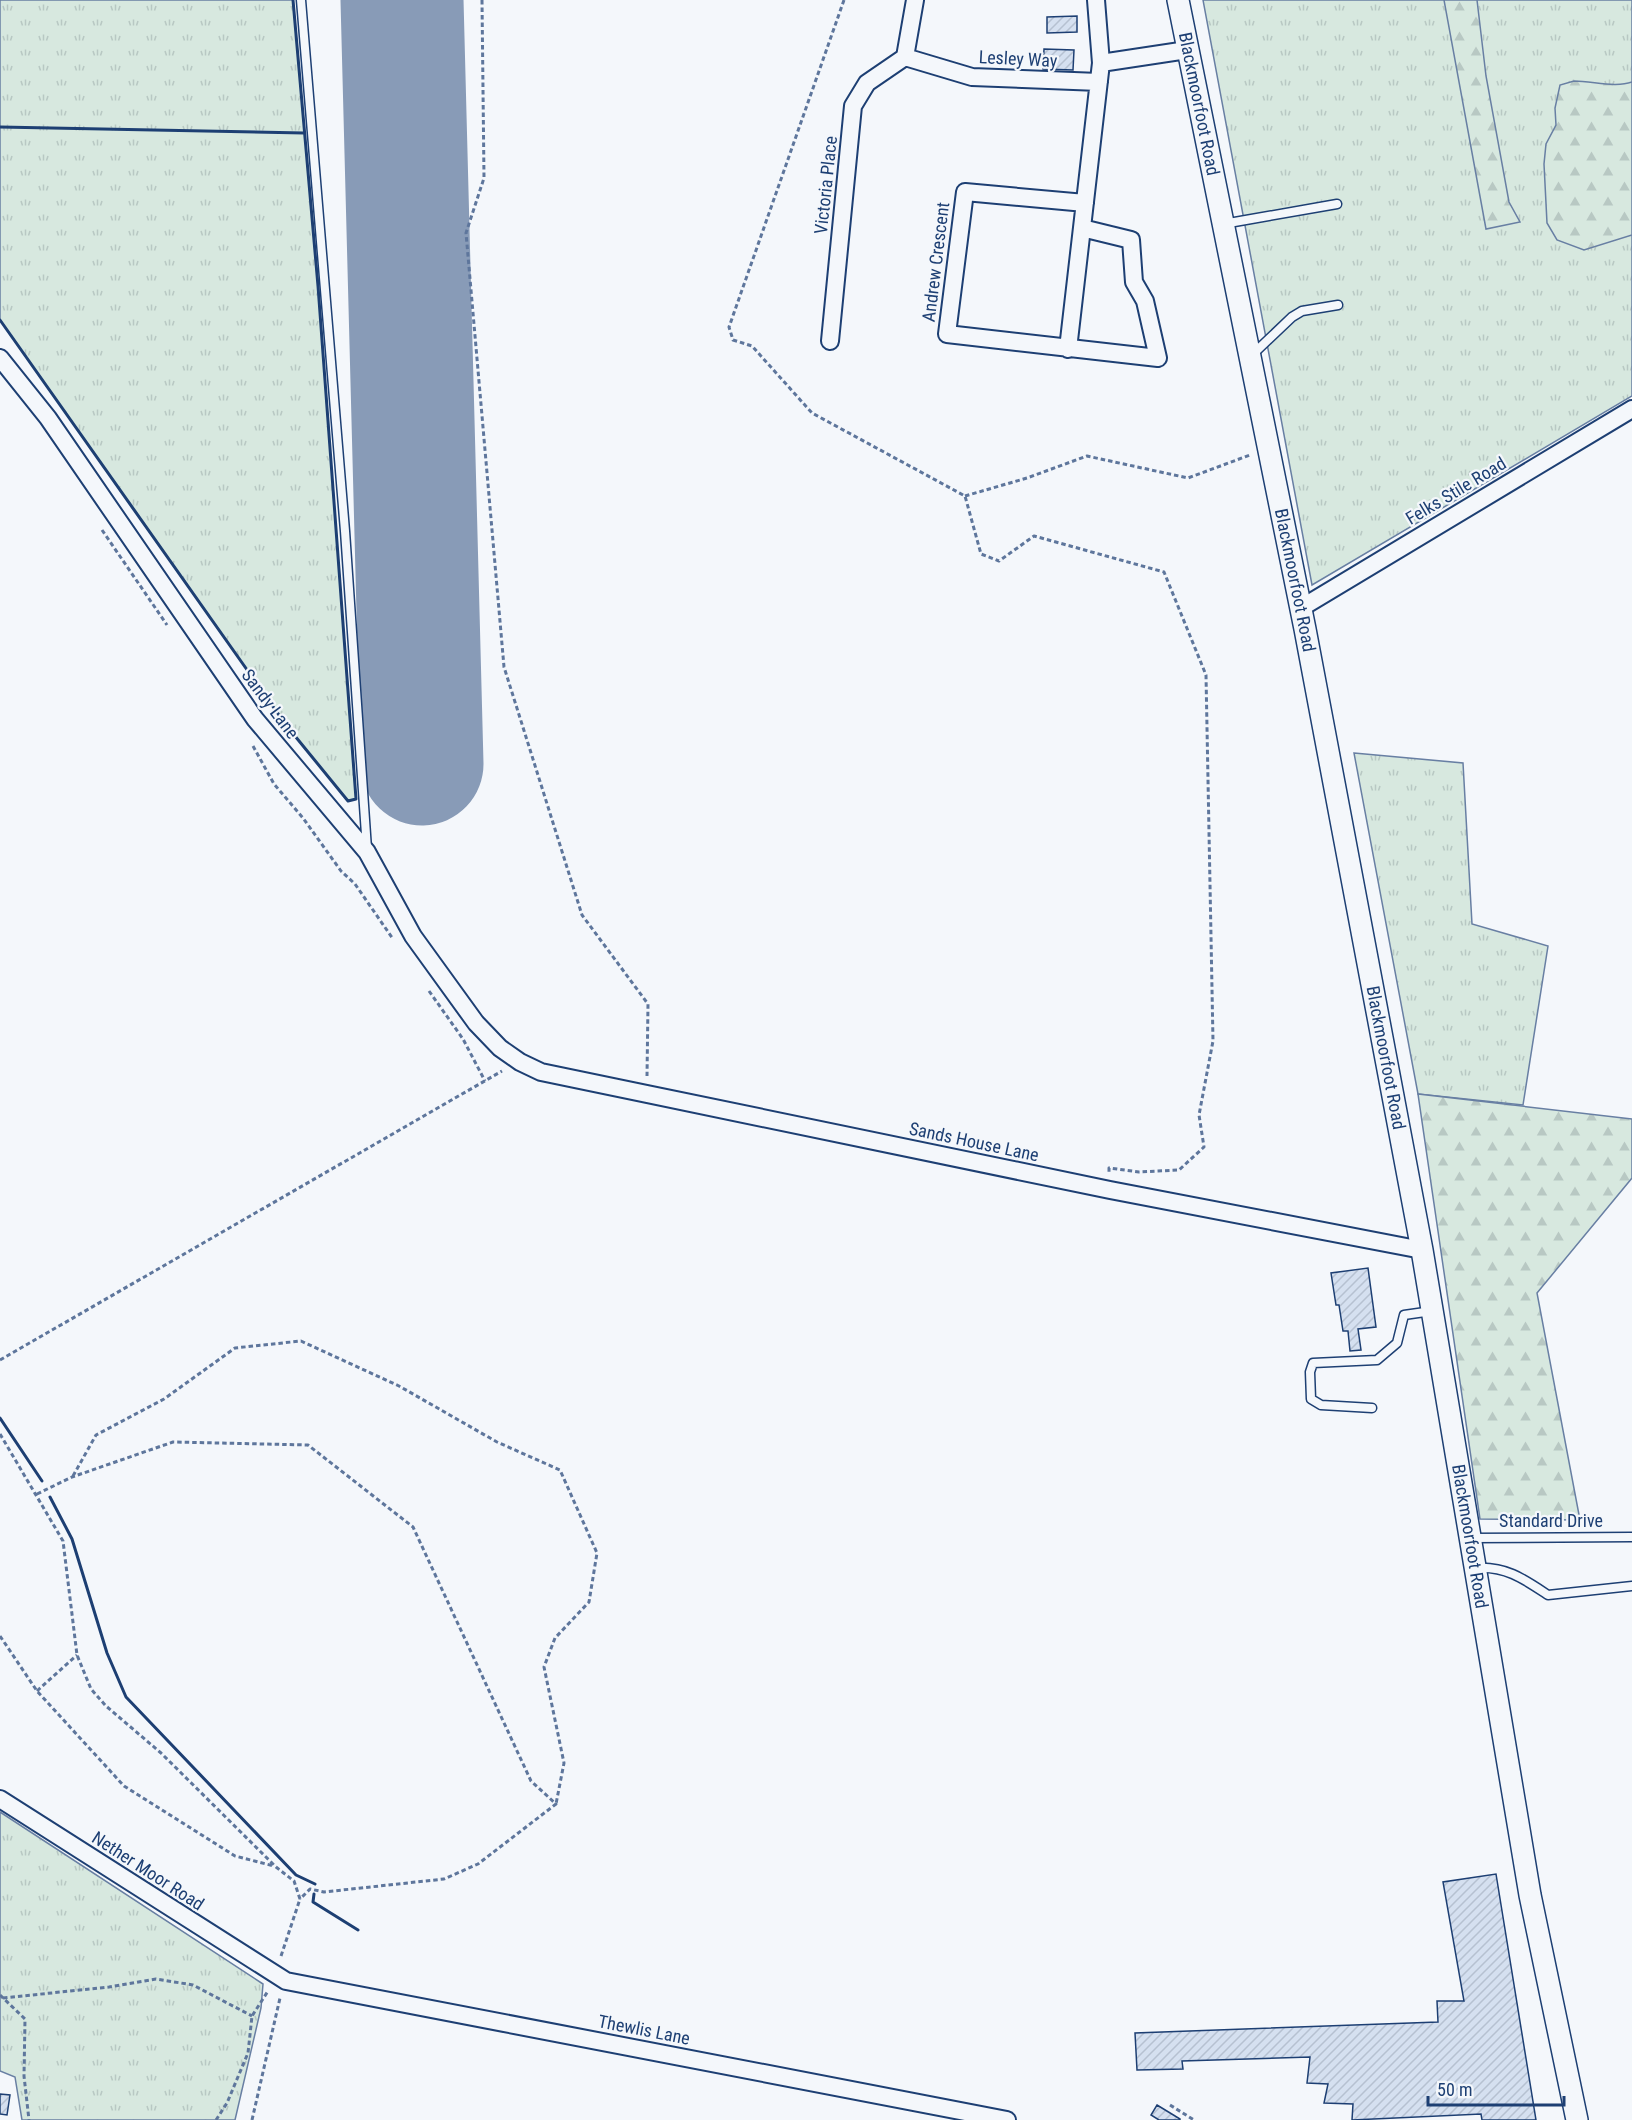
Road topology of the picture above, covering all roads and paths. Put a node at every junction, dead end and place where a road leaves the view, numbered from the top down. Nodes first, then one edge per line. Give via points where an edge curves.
1 (301, 0) edge
2 (482, 0) edge
3 (844, 0) edge
4 (915, 0) edge
5 (1096, 0) edge
6 (1178, 0) edge
7 (1187, 50) junction
8 (905, 57) junction
9 (1101, 63) junction
10 (1099, 82) junction
11 (1085, 203) junction
12 (1337, 204) dead end
13 (1222, 224) junction
14 (1082, 228) junction
15 (1338, 305) dead end
16 (830, 341) dead end
17 (1068, 350) junction
18 (0, 358) edge
19 (1250, 358) junction
20 (1632, 410) edge
21 (1269, 447) junction
22 (965, 496) junction
23 (1301, 608) junction
24 (367, 852) junction
25 (520, 1062) junction
26 (646, 1095) junction
27 (1110, 1190) junction
28 (1422, 1250) junction
29 (1432, 1311) junction
30 (0, 1360) edge
31 (1372, 1408) dead end
32 (0, 1434) edge
33 (72, 1477) junction
34 (37, 1494) junction
35 (1632, 1537) edge
36 (1470, 1538) junction
37 (1476, 1568) junction
38 (1632, 1586) edge
39 (0, 1636) edge
40 (77, 1655) junction
41 (37, 1691) junction
42 (0, 1799) edge
43 (556, 1804) junction
44 (276, 1867) junction
45 (300, 1899) junction
46 (274, 1976) junction
47 (2, 1997) edge
48 (252, 2016) junction
49 (1170, 2105) dead end
50 (29, 2120) edge
51 (216, 2120) edge
52 (252, 2120) edge
53 (1007, 2120) edge
54 (1194, 2120) edge
55 (1577, 2120) edge

1 - 24 lane via 345,519
2 - 26 path via 484,178 466,232 504,667 582,915 648,1004
3 - 22 path via 729,327 733,340 752,346 812,413
4 - 8 street
5 - 9 street
6 - 7 street, Blackmoorfoot Road
7 - 9 street
7 - 13 street, Blackmoorfoot Road
8 - 10 street, Lesley Way via 972,77
8 - 16 street, Victoria Place via 867,82 853,106
9 - 10 street
10 - 11 street
11 - 14 street
11 - 17 street, Andrew Crescent via 965,192 946,334
12 - 13 lane
13 - 19 street, Blackmoorfoot Road
14 - 17 street
14 - 17 street, Andrew Crescent via 1131,240 1134,282 1145,301 1158,357
15 - 19 lane via 1302,311 1292,317
18 - 24 street, Sandy Lane via 48,418 255,719
19 - 21 street, Blackmoorfoot Road
20 - 23 street, Felks Stile Road
21 - 22 path via 1188,478 1087,456
21 - 23 street, Blackmoorfoot Road
22 - 27 path via 981,554 999,561 1034,536 1164,572 1206,675 1213,1041 1199,1115 1204,1147 1179,1170 1138,1172 1109,1168
23 - 28 street, Blackmoorfoot Road
24 - 25 street, Sandy Lane via 413,936 469,1014 500,1048
25 - 26 street, Sands House Lane via 541,1072
25 - 30 path
26 - 27 street, Sands House Lane
27 - 28 street, Sands House Lane
28 - 29 street, Blackmoorfoot Road
29 - 31 lane via 1404,1315 1397,1343 1377,1360 1313,1363 1311,1399 1321,1405
29 - 36 street, Blackmoorfoot Road
32 - 34 path
33 - 34 path
33 - 43 path via 173,1442 308,1445 413,1527 531,1780
33 - 43 path via 96,1435 164,1399 235,1348 301,1341 399,1386 497,1442 560,1470 597,1553 589,1602 555,1638 544,1667 564,1763
34 - 40 path via 63,1541
35 - 36 lane, Standard Drive
36 - 37 street, Blackmoorfoot Road
37 - 38 lane via 1495,1567 1548,1595
37 - 55 street, Blackmoorfoot Road via 1530,1895
39 - 41 path
40 - 41 path
40 - 44 path via 91,1689 106,1706 161,1753
41 - 44 path via 124,1786 235,1856
42 - 46 street, Nether Moor Road
43 - 45 path via 478,1864 444,1879 324,1892 310,1889
44 - 45 path via 294,1881
45 - 46 path
46 - 48 path
46 - 52 path via 280,1996
46 - 53 street, Thewlis Lane
47 - 48 path via 156,1979 193,1985
47 - 50 path via 25,2019 24,2076
48 - 51 path via 248,2053
49 - 54 path

